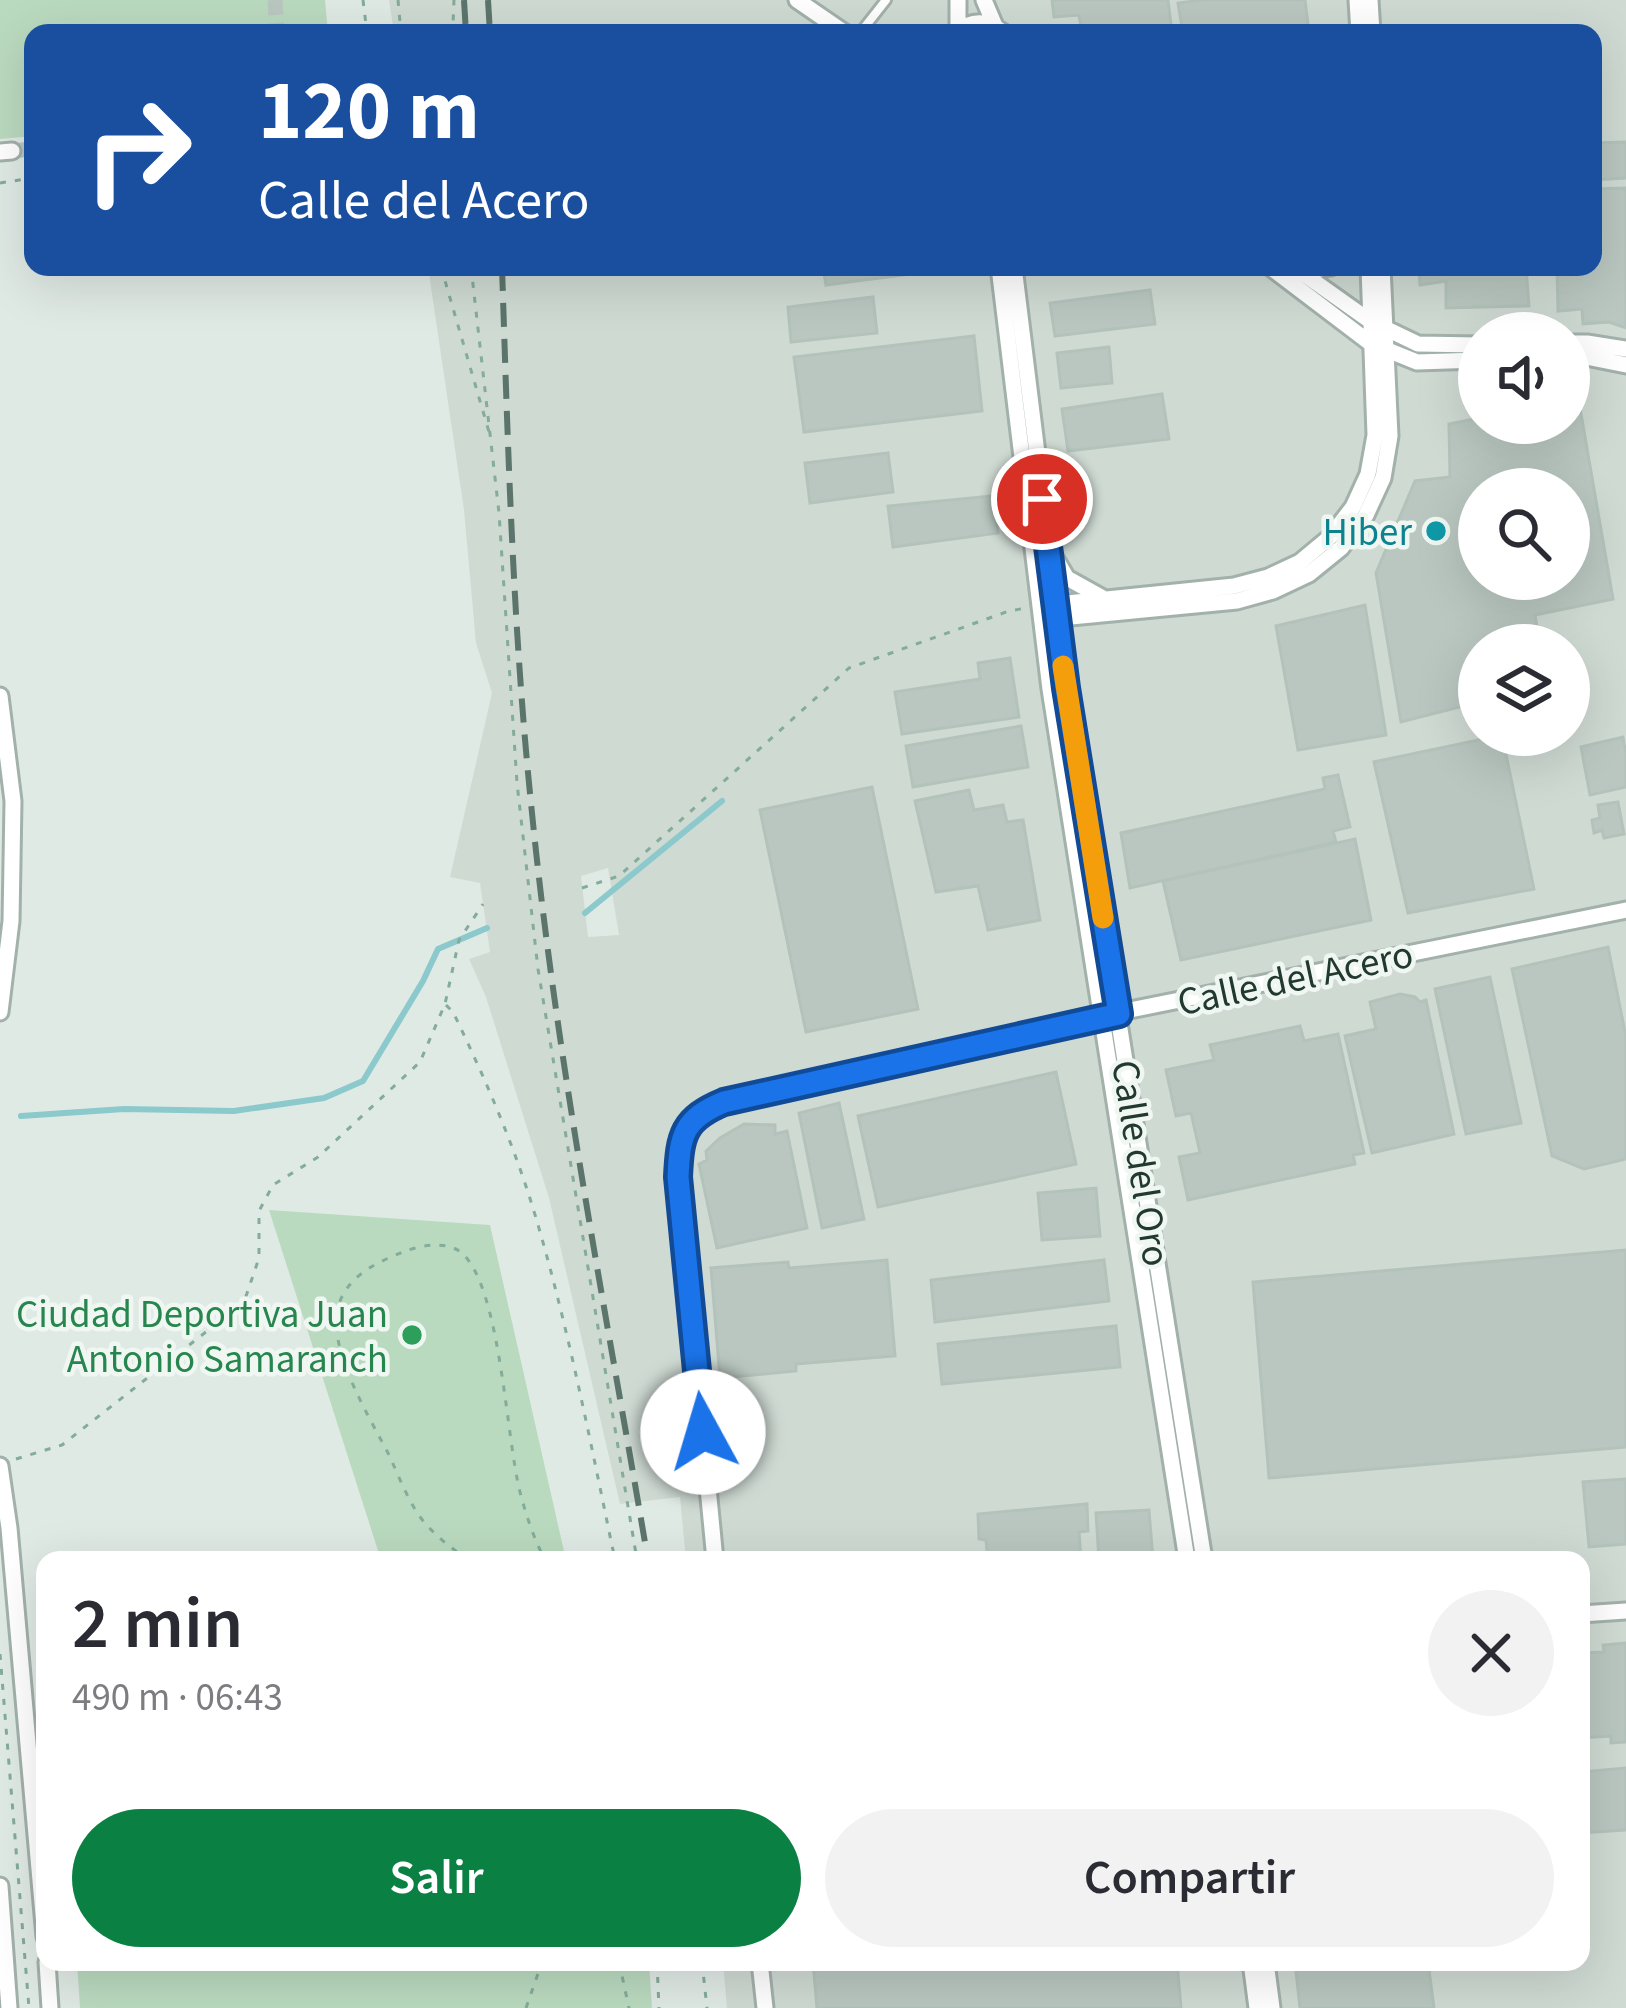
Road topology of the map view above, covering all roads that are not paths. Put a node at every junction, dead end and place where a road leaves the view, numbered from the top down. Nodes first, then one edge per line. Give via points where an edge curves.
1 (797, 0) edge
2 (886, 0) edge
3 (832, 24) edge
4 (867, 24) edge
5 (1000, 276) edge
6 (1015, 276) edge
7 (1282, 276) edge
8 (1307, 276) edge
9 (1370, 276) edge
10 (1381, 276) edge
11 (1377, 324) junction
12 (1590, 343) edge
13 (1458, 345) edge
14 (1378, 347) junction
15 (1626, 349) edge
16 (1590, 358) edge
17 (1458, 361) edge
18 (1626, 364) edge
19 (1048, 545) junction
20 (1105, 599) junction
21 (1048, 612) junction
22 (0, 696) edge
23 (1626, 910) edge
24 (0, 1012) edge
25 (1119, 1014) junction
26 (1100, 1016) junction
27 (0, 1465) edge
28 (2, 1495) edge
29 (714, 1551) edge
30 (1186, 1551) edge
31 (1203, 1551) edge
32 (1626, 1611) edge
33 (1590, 1613) edge
34 (36, 1826) edge
35 (0, 1886) edge
36 (48, 1971) edge
37 (761, 1971) edge
38 (1252, 1971) edge
39 (1267, 1971) edge
40 (9, 2008) edge
41 (50, 2008) edge
42 (765, 2008) edge
43 (1256, 2008) edge
44 (1272, 2008) edge

1 - 3 street
2 - 4 lane
5 - 21 street, Calle del Oro
6 - 19 street, Calle del Oro
7 - 14 street
8 - 11 street
9 - 11 street
10 - 11 street
11 - 13 street via 1418,344
11 - 14 street
12 - 15 street
14 - 17 street via 1418,362
14 - 20 street via 1369,474 1330,537 1268,578
14 - 21 street via 1390,436 1383,478 1341,548 1309,574 1237,601
16 - 18 street
19 - 20 street via 1067,578
19 - 21 street, Calle del Oro
20 - 21 street
21 - 25 street, Calle del Oro
21 - 26 street, Calle del Oro
22 - 24 street via 13,801
23 - 25 street, Calle del Acero
25 - 26 street, Calle del Acero
25 - 31 street, Calle del Oro
26 - 29 street, Calle del Acero via 724,1102 689,1122 678,1177
26 - 30 street, Calle del Oro
27 - 28 street
28 - 34 street
32 - 33 street
35 - 40 street
36 - 41 street
37 - 42 street
38 - 43 street
39 - 44 street

